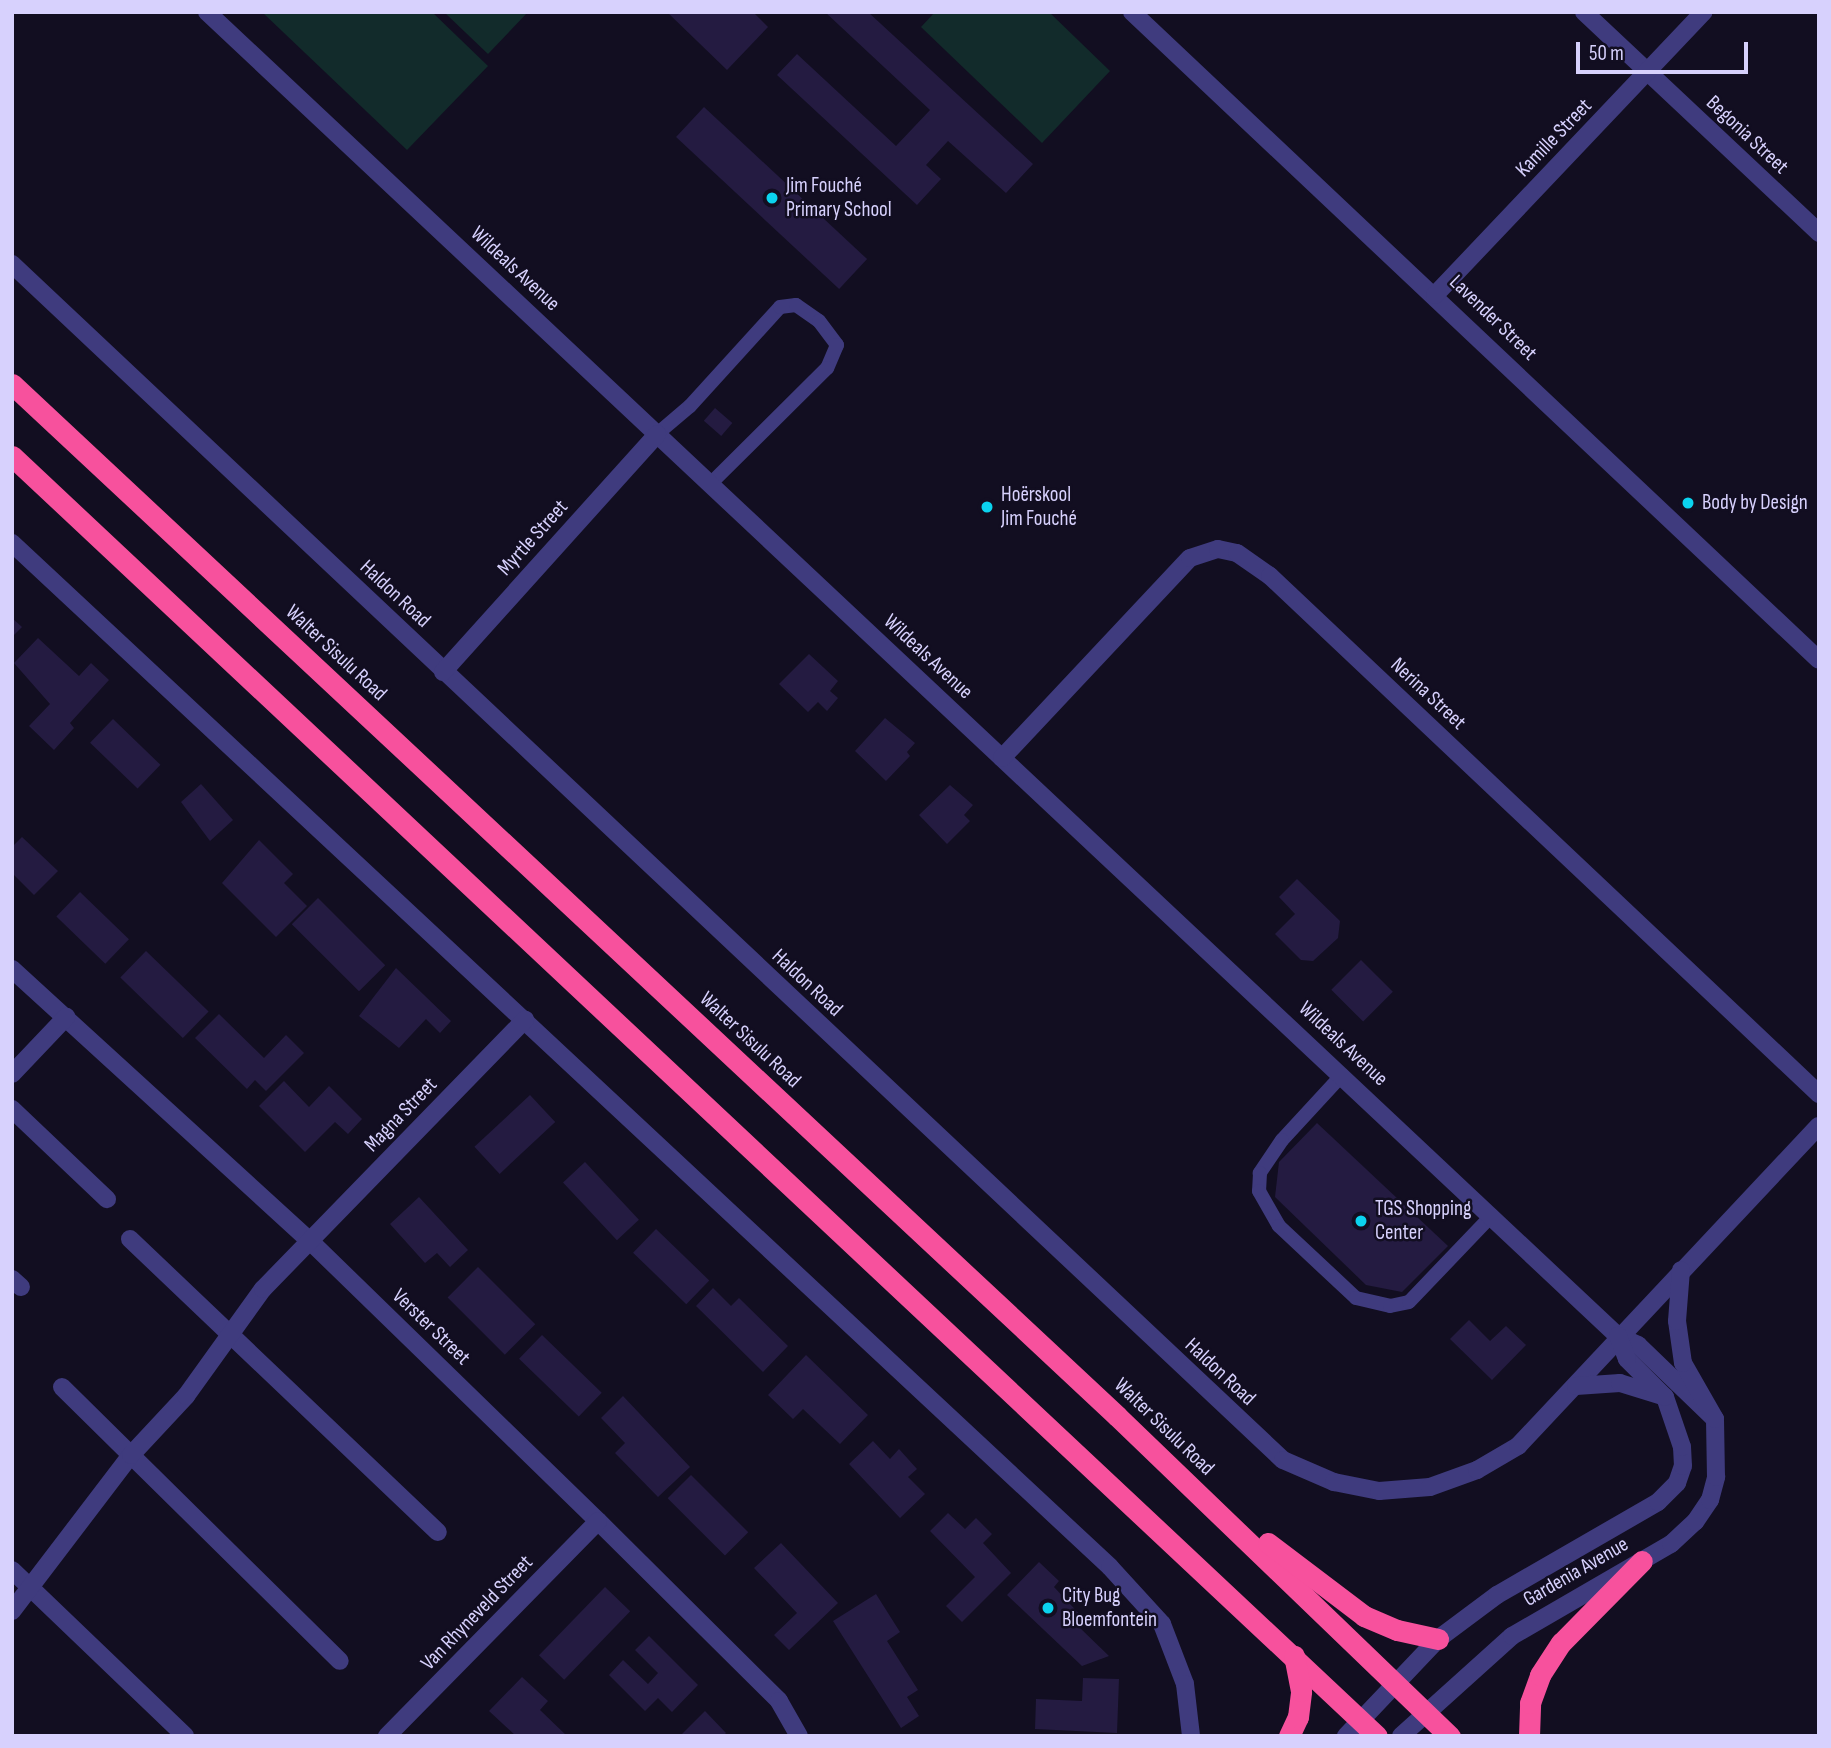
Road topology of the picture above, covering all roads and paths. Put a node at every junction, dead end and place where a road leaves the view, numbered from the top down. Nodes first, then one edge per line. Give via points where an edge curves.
1 (207, 12) edge
2 (1132, 12) edge
3 (1584, 12) edge
4 (1704, 12) edge
5 (1647, 73) junction
6 (1819, 233) edge
7 (12, 264) edge
8 (1436, 295) junction
9 (12, 384) edge
10 (657, 434) junction
11 (12, 456) edge
12 (710, 483) junction
13 (12, 543) edge
14 (1819, 660) edge
15 (443, 672) junction
16 (1002, 758) junction
17 (12, 968) edge
18 (66, 1017) junction
19 (525, 1020) junction
20 (12, 1074) edge
21 (1342, 1075) junction
22 (1819, 1094) edge
23 (12, 1109) edge
24 (1819, 1126) edge
25 (107, 1199) dead end
26 (1492, 1215) junction
27 (130, 1239) dead end
28 (310, 1241) junction
29 (1681, 1270) junction
30 (1618, 1336) junction
31 (230, 1337) junction
32 (1576, 1386) junction
33 (62, 1387) dead end
34 (1665, 1397) junction
35 (1117, 1416) junction
36 (1715, 1419) junction
37 (131, 1455) junction
38 (598, 1521) junction
39 (438, 1532) dead end
40 (1642, 1561) junction
41 (12, 1570) edge
42 (33, 1589) junction
43 (12, 1611) edge
44 (1438, 1639) junction
45 (1294, 1656) junction
46 (341, 1661) dead end
47 (1395, 1682) junction
48 (1427, 1712) junction
49 (1360, 1719) junction
50 (185, 1736) edge
51 (387, 1736) edge
52 (799, 1736) edge
53 (1191, 1736) edge
54 (1289, 1736) edge
55 (1346, 1736) edge
56 (1377, 1736) edge
57 (1401, 1736) edge
58 (1450, 1736) edge
59 (1530, 1736) edge

1 - 10 street, Wildeals Avenue
2 - 8 street, Lavender Street
3 - 5 street, Begonia Street
4 - 5 street, Kamille Street
5 - 6 street, Begonia Street
5 - 8 street, Kamille Street
7 - 15 street, Haldon Road
8 - 14 street, Lavender Street
9 - 35 highway, Walter Sisulu Road
10 - 12 street, Wildeals Avenue
10 - 12 lane via 690,406 780,307 796,305 819,321 837,345 832,360
10 - 15 street, Myrtle Street
11 - 45 highway
12 - 16 street, Wildeals Avenue
13 - 19 street
15 - 32 street, Haldon Road via 1283,1460 1334,1482 1379,1490 1430,1487 1477,1470 1518,1446
16 - 21 street, Wildeals Avenue
16 - 22 street, Nerina Street via 1190,558 1218,550 1237,552 1270,576
17 - 18 street, Verster Street
18 - 20 street
18 - 28 street, Verster Street
19 - 28 street, Magna Street
19 - 53 street via 1110,1567 1162,1624 1185,1684
21 - 26 street, Wildeals Avenue
21 - 26 lane via 1282,1140 1260,1173 1259,1191 1269,1212 1356,1298 1390,1306 1409,1302
23 - 25 street
24 - 29 street
26 - 30 street, Wildeals Avenue
27 - 31 street
28 - 31 street, Magna Street via 263,1289
28 - 38 street, Verster Street
29 - 30 street
29 - 36 street, Gardenia Avenue via 1677,1321 1683,1363
30 - 32 street, Haldon Road
30 - 34 street, Gardenia Avenue via 1627,1359
30 - 36 street via 1638,1345
31 - 37 street, Magna Street via 186,1396
31 - 39 street
32 - 34 street via 1620,1383
33 - 37 street
34 - 44 street, Gardenia Avenue via 1682,1447 1676,1483 1658,1502 1518,1581
35 - 44 highway via 1334,1596 1380,1623
35 - 47 highway, Walter Sisulu Road
36 - 40 street, Gardenia Avenue via 1717,1477 1710,1500 1671,1544
37 - 42 street, Magna Street
37 - 46 street
38 - 51 street, Van Rhyneveld Street
38 - 52 street, Verster Street via 779,1701
40 - 48 street, Gardenia Avenue via 1513,1636
40 - 59 highway via 1561,1643 1540,1675 1530,1703
41 - 42 street
42 - 43 street, Magna Street
42 - 50 street
44 - 47 street, Gardenia Avenue
45 - 49 highway
45 - 54 highway via 1301,1690 1298,1717
47 - 48 highway, Walter Sisulu Road
47 - 49 street, Gardenia Avenue
48 - 57 street, Gardenia Avenue
48 - 58 highway, Walter Sisulu Road
49 - 55 street, Gardenia Avenue
49 - 56 highway

